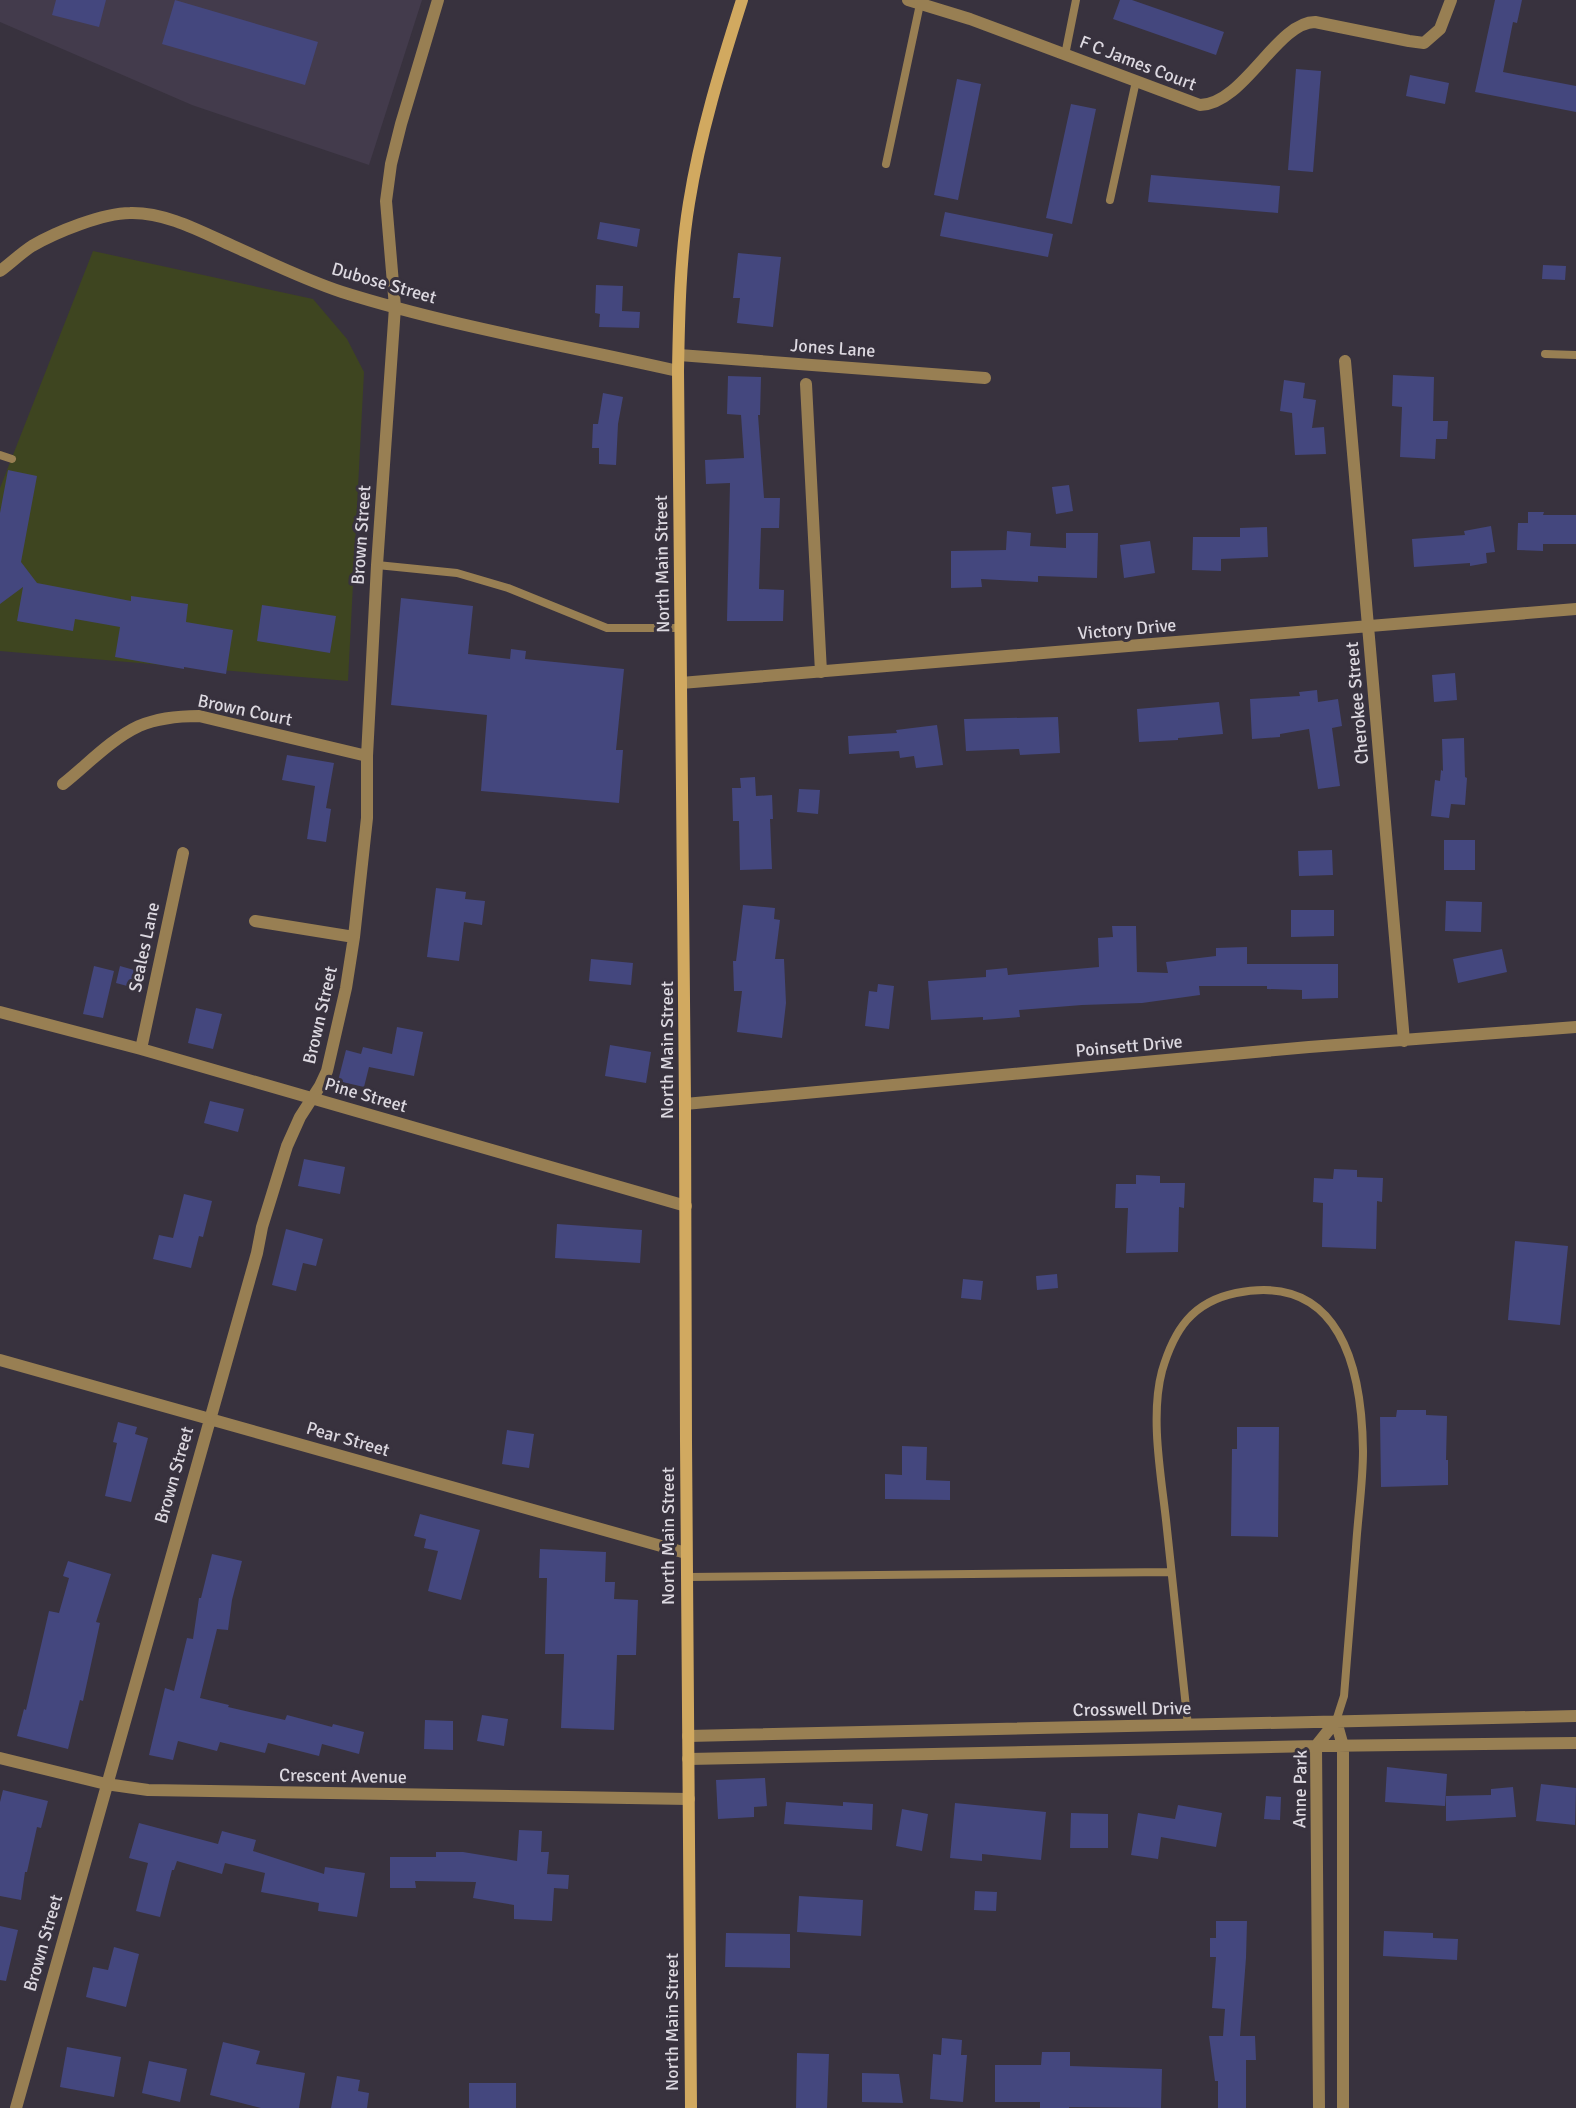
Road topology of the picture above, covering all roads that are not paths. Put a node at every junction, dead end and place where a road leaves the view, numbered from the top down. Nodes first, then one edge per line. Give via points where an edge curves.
1 (438, 0) edge
2 (742, 0) edge
3 (1076, 0) edge
4 (1451, 0) edge
5 (914, 2) edge
6 (1065, 55) junction
7 (1136, 81) junction
8 (886, 164) dead end
9 (1110, 200) dead end
10 (0, 271) edge
11 (395, 307) junction
12 (1545, 354) dead end
13 (679, 355) junction
14 (1576, 355) edge
15 (1345, 361) dead end
16 (678, 371) junction
17 (985, 378) dead end
18 (806, 384) dead end
19 (0, 455) edge
20 (12, 459) dead end
21 (377, 565) junction
22 (1576, 609) edge
23 (1368, 627) junction
24 (681, 628) junction
25 (821, 672) junction
26 (681, 683) junction
27 (366, 756) junction
28 (63, 784) dead end
29 (183, 853) dead end
30 (255, 921) dead end
31 (354, 937) junction
32 (0, 1012) edge
33 (1576, 1027) edge
34 (1404, 1041) junction
35 (141, 1049) junction
36 (313, 1099) junction
37 (685, 1104) junction
38 (686, 1206) junction
39 (0, 1360) edge
40 (209, 1419) junction
41 (686, 1553) junction
42 (1171, 1572) junction
43 (687, 1576) junction
44 (1576, 1716) edge
45 (1336, 1721) junction
46 (1188, 1726) junction
47 (688, 1736) junction
48 (1576, 1743) edge
49 (1316, 1746) junction
50 (1343, 1746) junction
51 (0, 1758) edge
52 (688, 1759) junction
53 (106, 1784) junction
54 (688, 1799) junction
55 (16, 2108) edge
56 (690, 2108) edge
57 (1319, 2108) edge
58 (1343, 2108) edge

1 - 11 street, Brown Street via 387,186
2 - 13 main road, North Main Street via 703,134 689,203 680,283
3 - 6 lane
4 - 7 street, F C James Court via 1440,29 1424,43 1306,22 1224,98 1210,105 1200,105
5 - 6 street, F C James Court
5 - 8 lane
6 - 7 street, F C James Court
7 - 9 lane
10 - 11 street, Dubose Street via 32,246 89,221 131,212 194,228 293,273
11 - 16 street, Dubose Street
11 - 21 street, Brown Street
12 - 14 lane
13 - 16 main road, North Main Street
13 - 17 street, Jones Lane
15 - 23 street, Cherokee Street
16 - 24 main road, North Main Street
18 - 25 street
19 - 20 lane
21 - 24 lane via 457,573 508,588 607,628
21 - 27 street, Brown Street
22 - 23 street, Victory Drive
23 - 25 street, Victory Drive
23 - 34 street, Cherokee Street
24 - 26 main road, North Main Street
25 - 26 street, Victory Drive
26 - 37 main road, North Main Street
27 - 28 street, Brown Court via 199,716 179,716 137,727
27 - 31 street, Brown Street via 366,818
29 - 35 street, Seales Lane
30 - 31 street
31 - 36 street, Brown Street via 327,1071
32 - 35 street, Pine Street
33 - 34 street, Poinsett Drive
34 - 37 street, Poinsett Drive
35 - 36 street, Pine Street
36 - 38 street, Pine Street
36 - 40 street, Brown Street via 287,1146
37 - 38 main road, North Main Street
38 - 41 main road, North Main Street
39 - 40 street, Pear Street
40 - 41 street, Pear Street
40 - 53 street, Brown Street
41 - 43 main road, North Main Street
42 - 43 lane
42 - 45 lane via 1158,1398 1161,1374 1181,1325 1211,1301 1247,1291 1285,1291 1308,1300 1337,1329 1346,1347 1360,1400 1363,1452 1344,1696
42 - 46 lane
43 - 47 main road, North Main Street
44 - 45 street, Crosswell Drive
45 - 46 street, Crosswell Drive
45 - 49 street, Anne Park
45 - 50 street
46 - 47 street, Crosswell Drive
47 - 52 main road, North Main Street
48 - 50 street
49 - 50 street
49 - 52 street
49 - 57 street, Anne Park
50 - 58 street
51 - 53 street, Crescent Avenue
52 - 54 main road, North Main Street
53 - 54 street, Crescent Avenue via 206,1792
53 - 55 street, Brown Street
54 - 56 main road, North Main Street

